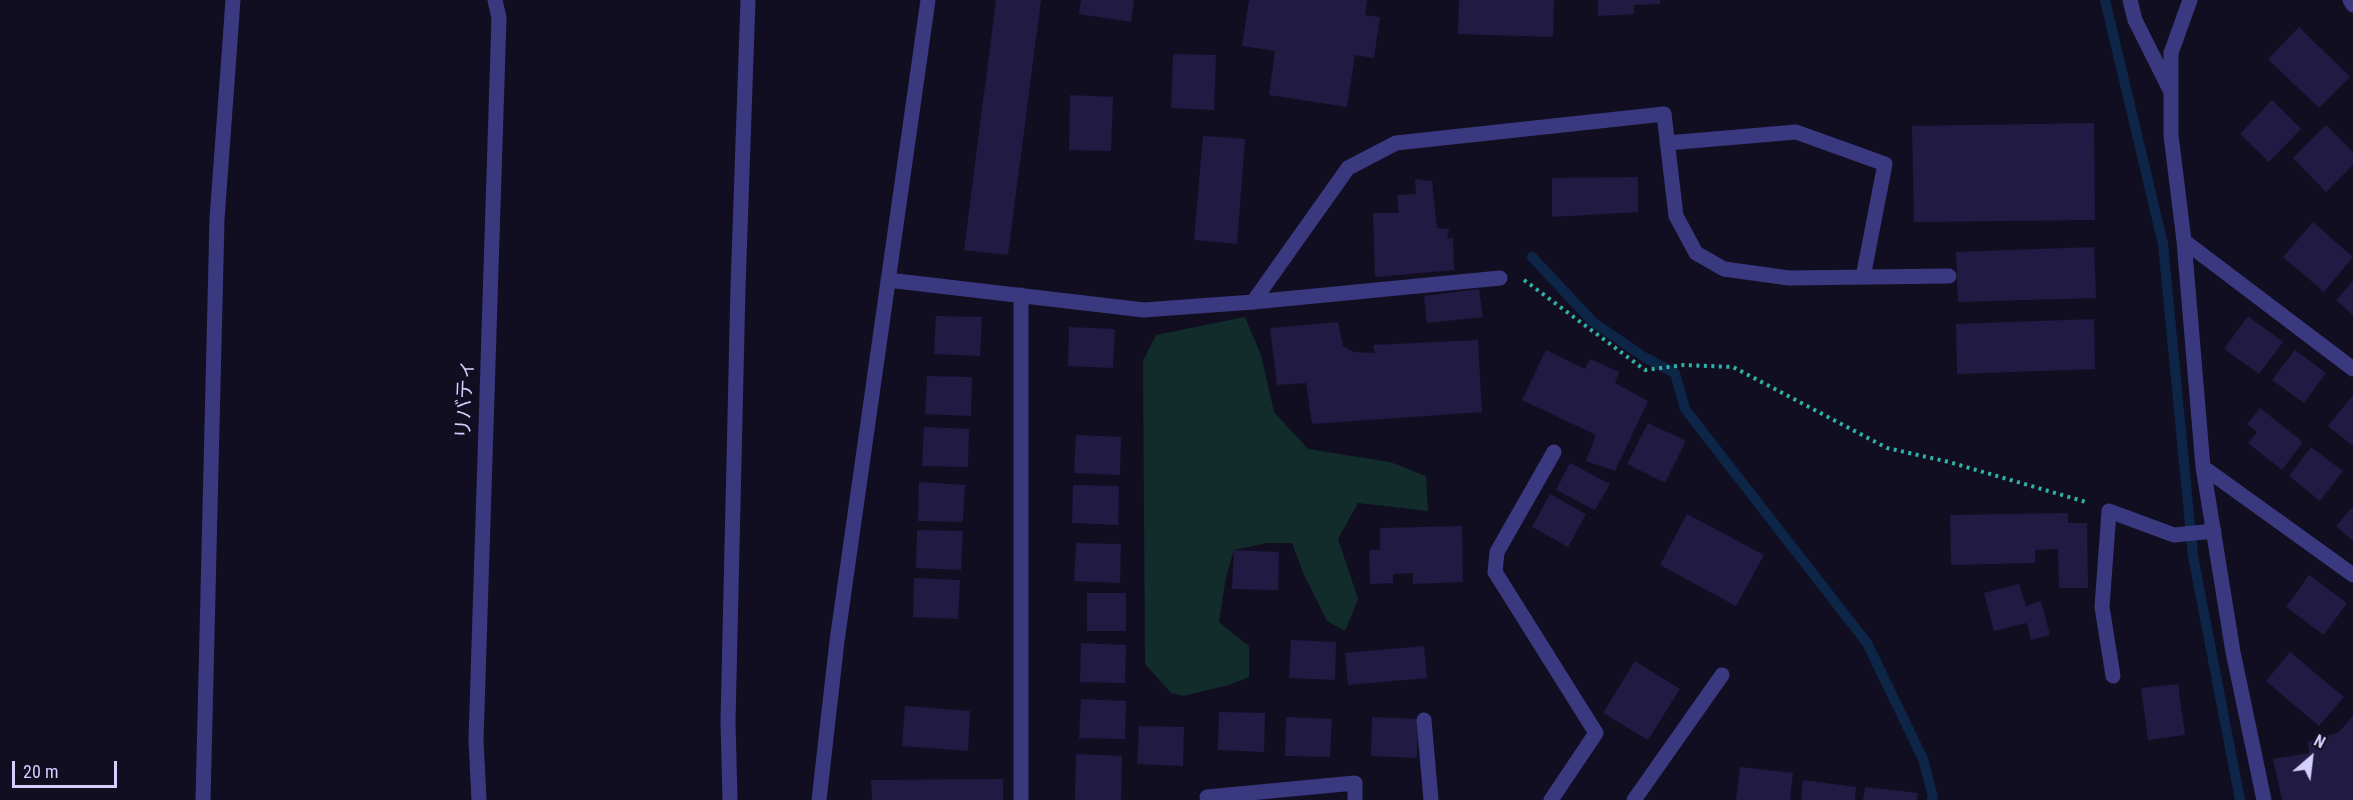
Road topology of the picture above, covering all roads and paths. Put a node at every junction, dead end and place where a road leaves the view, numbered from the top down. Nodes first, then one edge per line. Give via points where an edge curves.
1 (233, 0) edge
2 (495, 0) edge
3 (748, 0) edge
4 (928, 0) edge
5 (2130, 0) edge
6 (2190, 0) edge
7 (2350, 0) edge
8 (2353, 5) edge
9 (2171, 93) junction
10 (1667, 143) junction
11 (2184, 241) junction
12 (1949, 276) dead end
13 (1863, 277) junction
14 (1500, 278) joint
15 (888, 280) junction
16 (1021, 295) junction
17 (1253, 302) junction
18 (2353, 369) edge
19 (1554, 452) dead end
20 (2203, 467) junction
21 (2109, 511) junction
22 (2214, 531) junction
23 (2353, 575) edge
24 (1722, 675) dead end
25 (2113, 676) dead end
26 (1424, 720) dead end
27 (203, 800) edge
28 (479, 800) edge
29 (730, 800) edge
30 (819, 800) edge
31 (1021, 800) edge
32 (1208, 800) edge
33 (1355, 800) edge
34 (1431, 800) edge
35 (1551, 800) edge
36 (1634, 800) edge
37 (2264, 800) edge

1 - 27 street via 217,219
2 - 28 street, リバティ via 499,18 476,740
3 - 29 street via 737,310 728,721
4 - 15 street
5 - 9 street via 2135,20
6 - 9 street via 2171,54
7 - 8 street
9 - 11 street via 2171,135
10 - 13 street via 1676,216 1696,253 1724,269 1789,278
10 - 13 street via 1796,132 1885,164
10 - 17 street via 1664,114 1396,143 1348,168
11 - 18 street
11 - 20 street
12 - 13 street
14 - 17 street
14 - 21 path via 1518,275 1645,370 1684,365 1733,367 1887,448 2035,486
15 - 16 street
15 - 30 street via 837,641
16 - 17 street via 1144,310
16 - 31 street
19 - 35 street via 1497,552 1495,572 1596,733
20 - 22 street
20 - 23 street
21 - 22 street via 2174,535
21 - 25 street via 2102,607
22 - 37 street via 2233,652
24 - 36 street
26 - 34 street
32 - 33 street via 1355,783

